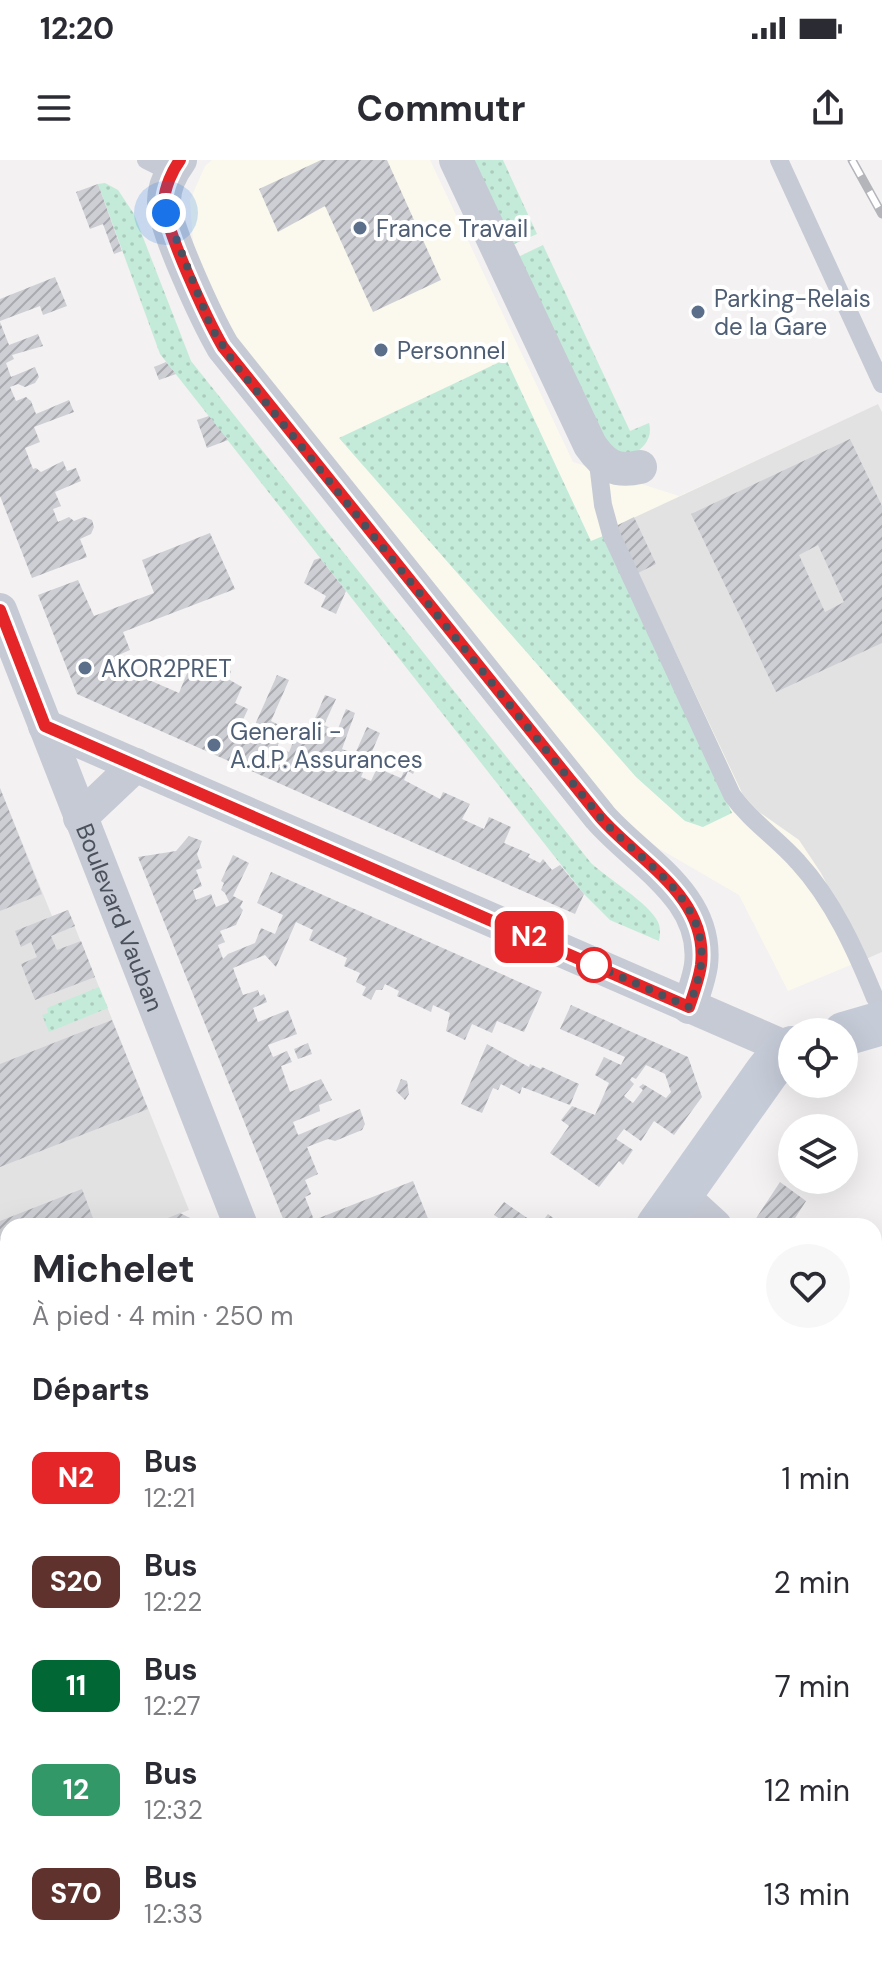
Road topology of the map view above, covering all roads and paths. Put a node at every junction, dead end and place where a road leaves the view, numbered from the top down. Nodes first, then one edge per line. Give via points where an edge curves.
1 (456, 160) edge
2 (779, 160) edge
3 (166, 164) edge
4 (882, 384) edge
5 (597, 455) junction
6 (640, 467) dead end
7 (0, 610) edge
8 (45, 726) junction
9 (136, 765) junction
10 (80, 818) junction
11 (689, 1007) junction
12 (879, 1010) edge
13 (858, 1024) edge
14 (778, 1044) edge
15 (778, 1061) edge
16 (669, 1210) edge
17 (238, 1218) edge
18 (692, 1218) edge

1 - 5 street
2 - 4 lane
3 - 11 street via 166,213 211,327 234,363 600,817 684,901 701,951
5 - 6 street via 614,469
5 - 12 lane via 611,534 732,795 810,876 843,931
7 - 8 street, Boulevard Vauban
8 - 9 street
8 - 10 street, Boulevard Vauban
9 - 10 street
9 - 11 street
10 - 17 street, Boulevard Vauban
11 - 14 street
12 - 13 main road
15 - 16 main road
16 - 18 street

